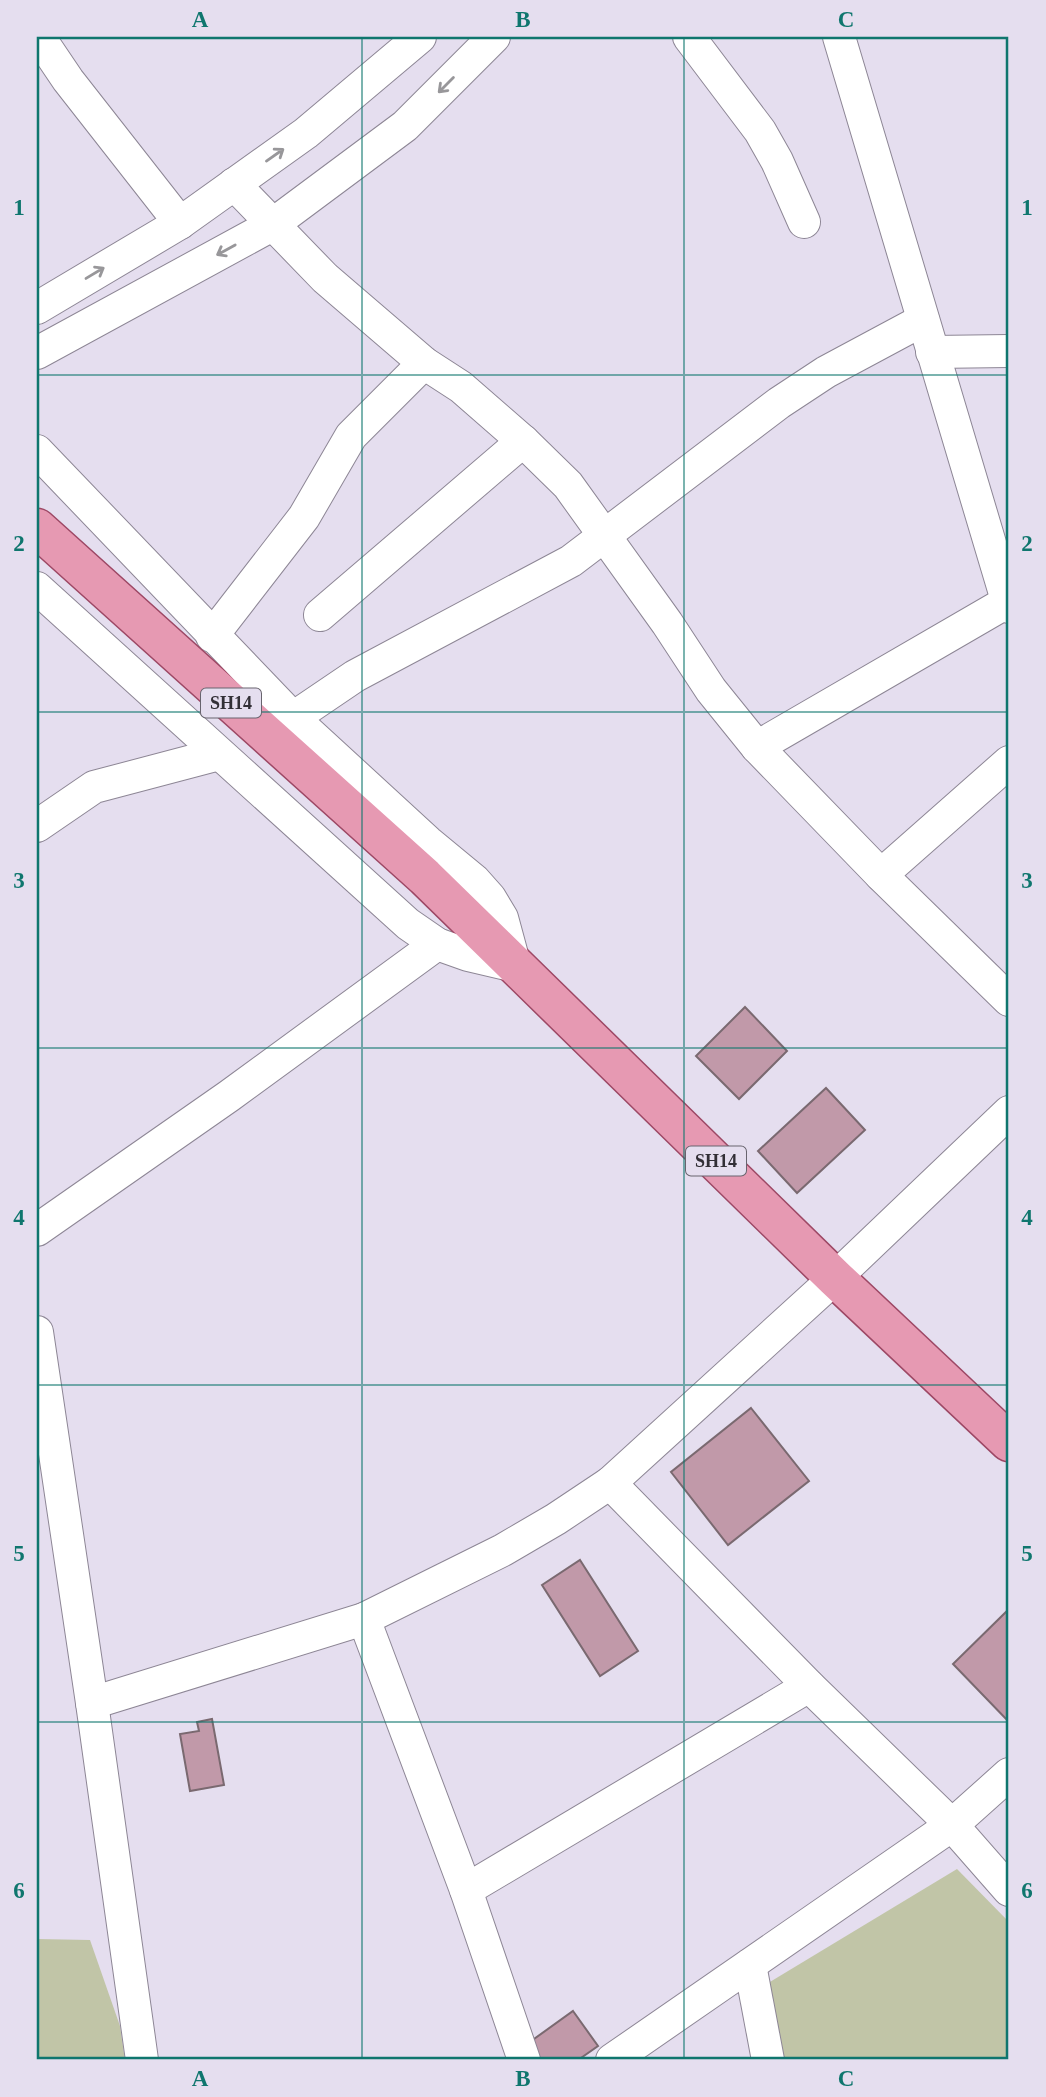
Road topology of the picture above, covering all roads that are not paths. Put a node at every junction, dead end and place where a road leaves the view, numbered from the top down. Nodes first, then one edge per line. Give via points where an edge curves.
1 (39, 37) edge
2 (421, 37) edge
3 (494, 37) edge
4 (689, 37) edge
5 (839, 37) edge
6 (234, 184) junction
7 (804, 222) dead end
8 (180, 223) junction
9 (272, 225) junction
10 (37, 308) edge
11 (923, 320) junction
12 (1009, 351) edge
13 (932, 352) junction
14 (37, 353) edge
15 (424, 363) junction
16 (523, 441) junction
17 (37, 451) edge
18 (37, 528) edge
19 (605, 536) junction
20 (37, 588) edge
21 (1008, 605) edge
22 (320, 615) dead end
23 (212, 636) junction
24 (293, 719) junction
25 (757, 747) junction
26 (219, 754) junction
27 (1009, 762) edge
28 (37, 826) edge
29 (881, 875) junction
30 (437, 944) junction
31 (515, 965) junction
32 (1009, 1000) edge
33 (1009, 1112) edge
34 (37, 1230) edge
35 (835, 1278) junction
36 (37, 1332) edge
37 (1009, 1442) edge
38 (610, 1483) junction
39 (364, 1619) junction
40 (809, 1686) junction
41 (92, 1703) junction
42 (1009, 1774) edge
43 (952, 1825) junction
44 (466, 1890) junction
45 (1009, 1890) edge
46 (750, 1965) junction
47 (142, 2060) edge
48 (524, 2060) edge
49 (612, 2060) edge
50 (768, 2060) edge

1 - 8 street
6 -> 2 street via 306,133
3 -> 9 street via 405,127
4 - 7 street via 760,131
5 - 11 street
6 - 8 street
6 - 9 street
10 -> 8 street
9 -> 14 street
9 - 15 street via 325,278
11 - 13 street
11 - 19 street via 791,395
12 - 13 street
13 - 21 street
15 - 16 street via 461,387
15 - 23 street via 351,436 304,517
16 - 19 street via 568,485
16 - 22 street
17 - 23 street
18 - 31 main road, SH14 via 425,877
19 - 24 street via 571,561 355,676
19 - 25 street via 711,690
20 - 26 street
21 - 25 street
23 - 24 street
24 - 31 street via 474,880 502,918
25 - 29 street
26 - 28 street via 94,787
26 - 30 street via 408,924
27 - 29 street
29 - 32 street
30 - 31 street
30 - 34 street
31 - 35 main road, SH14
33 - 35 street
35 - 37 main road, SH14
35 - 38 street
36 - 41 street
38 - 39 street via 503,1550
38 - 40 street
39 - 41 street
39 - 44 street
40 - 43 street
40 - 44 street
41 - 47 street
42 - 43 street
43 - 45 street
43 - 46 street
44 - 48 street
46 - 49 street
46 - 50 street

